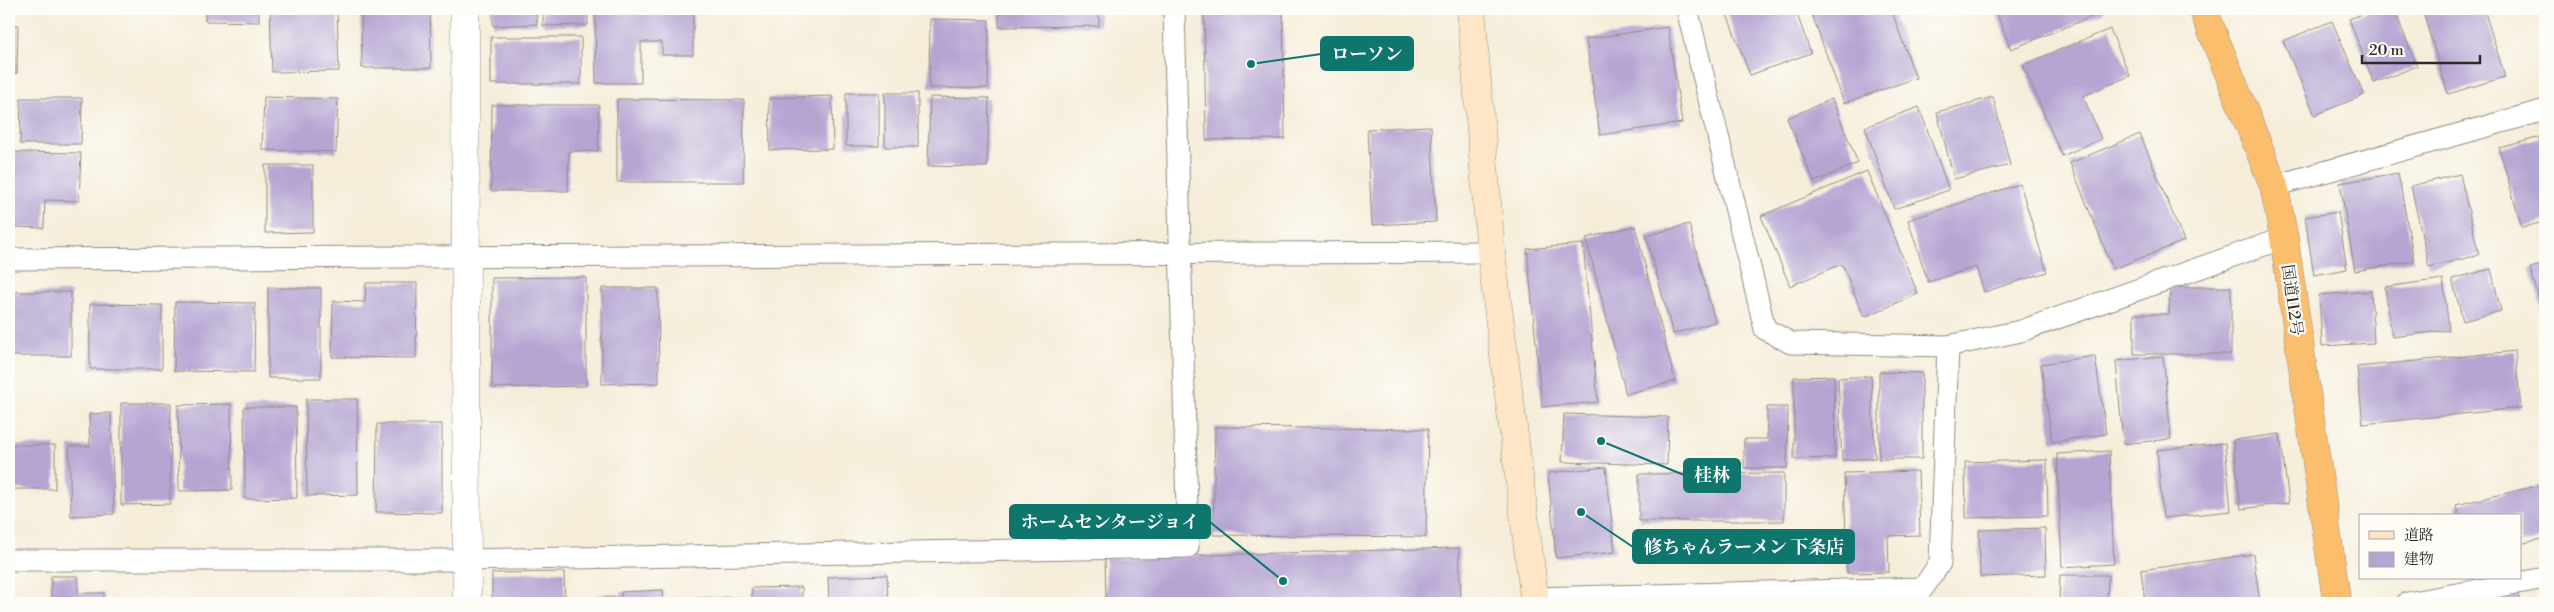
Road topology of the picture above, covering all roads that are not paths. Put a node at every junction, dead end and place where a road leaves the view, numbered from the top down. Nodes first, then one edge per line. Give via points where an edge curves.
1 (465, 9) edge
2 (1174, 9) edge
3 (1470, 9) edge
4 (1686, 9) edge
5 (2203, 9) edge
6 (2545, 110) edge
7 (2274, 186) junction
8 (2284, 238) junction
9 (1491, 252) junction
10 (1181, 253) junction
11 (466, 258) junction
12 (9, 259) edge
13 (1948, 346) junction
14 (9, 560) edge
15 (467, 560) junction
16 (2545, 578) edge
17 (1534, 600) edge
18 (467, 603) edge
19 (2337, 603) edge
20 (2407, 603) edge

1 - 11 street
2 - 10 lane
3 - 9 street
4 - 13 lane via 1765,329 1791,343
5 - 7 highway, 国道112号
6 - 7 lane
7 - 8 highway, 国道112号
8 - 13 lane via 2021,331
8 - 19 highway, 国道112号
9 - 10 lane
9 - 17 street
10 - 11 lane
10 - 15 lane via 1188,547
11 - 12 lane
11 - 15 street
13 - 17 lane via 1940,563 1923,588
14 - 15 lane
15 - 18 street
16 - 20 lane

